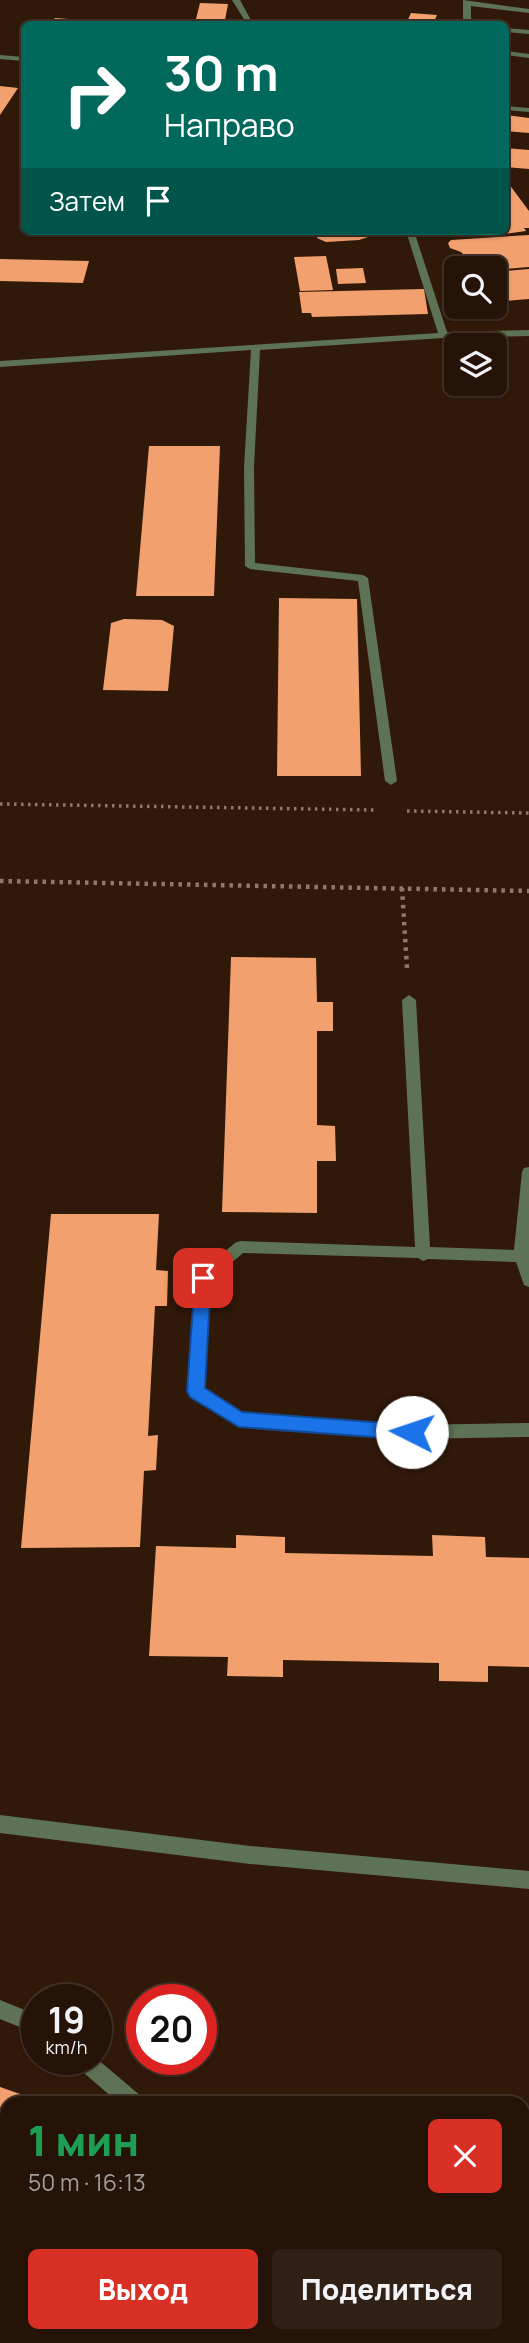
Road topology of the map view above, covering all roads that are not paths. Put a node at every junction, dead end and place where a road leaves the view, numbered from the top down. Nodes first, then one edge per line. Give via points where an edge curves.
1 (236, 0) edge
2 (468, 2) edge
3 (529, 11) edge
4 (248, 21) edge
5 (469, 21) edge
6 (509, 30) edge
7 (529, 32) edge
8 (509, 53) edge
9 (529, 56) edge
10 (0, 57) edge
11 (21, 59) edge
12 (509, 108) edge
13 (529, 110) edge
14 (411, 235) edge
15 (529, 333) edge
16 (443, 335) junction
17 (256, 346) junction
18 (0, 364) edge
19 (391, 781) dead end
20 (409, 1000) road end
21 (529, 1172) edge
22 (423, 1255) junction
23 (520, 1256) junction
24 (529, 1281) edge
25 (529, 1430) edge
26 (0, 1824) edge
27 (529, 1880) edge
28 (0, 2009) edge
29 (21, 2018) edge
30 (101, 2075) edge
31 (126, 2096) edge

1 - 4 street
2 - 3 street
2 - 5 street
6 - 7 street
8 - 9 street
10 - 11 street
12 - 13 street
14 - 16 street
15 - 16 street
16 - 17 street
17 - 18 street
17 - 19 street via 249,467 250,566 363,578
20 - 22 street
21 - 23 street
22 - 23 street
22 - 25 street via 240,1247 203,1278 196,1391 239,1419 412,1432
23 - 24 street
26 - 27 street via 250,1855
28 - 29 street
30 - 31 street

